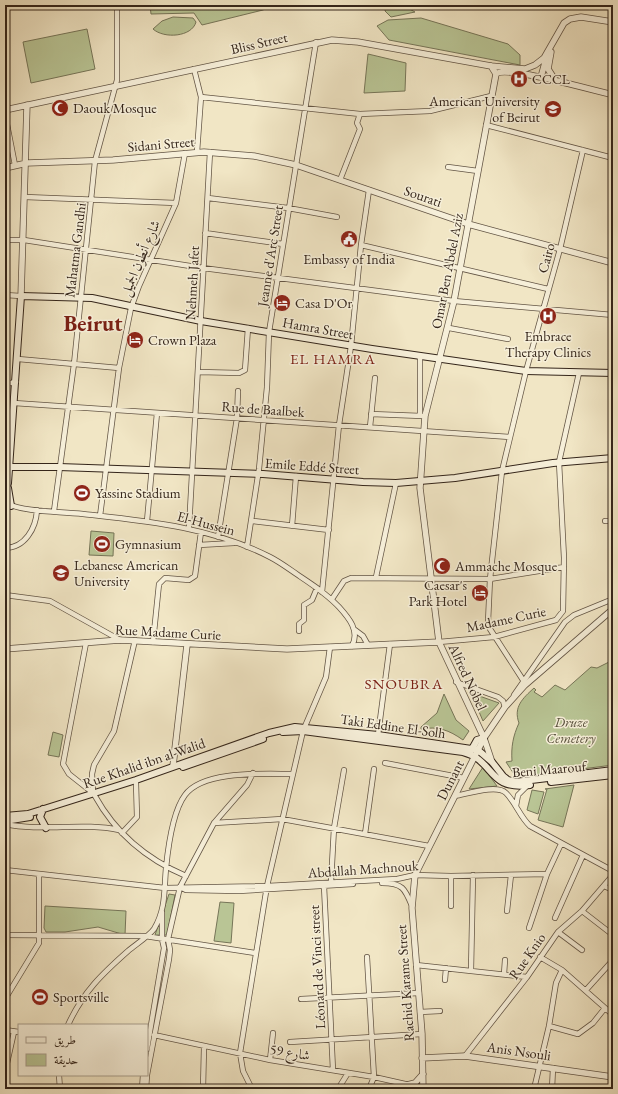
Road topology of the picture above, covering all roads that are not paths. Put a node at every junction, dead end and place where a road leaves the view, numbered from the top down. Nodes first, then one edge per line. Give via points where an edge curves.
1 (117, 5) edge
2 (613, 22) edge
3 (316, 42) junction
4 (553, 45) junction
5 (547, 54) junction
6 (491, 66) junction
7 (530, 68) junction
8 (194, 69) junction
9 (496, 74) junction
10 (531, 75) junction
11 (541, 77) junction
12 (555, 80) junction
13 (115, 86) junction
14 (613, 95) edge
15 (491, 96) junction
16 (201, 97) junction
17 (27, 105) junction
18 (304, 107) junction
19 (5, 110) edge
20 (5, 114) edge
21 (360, 114) junction
22 (486, 125) junction
23 (583, 150) junction
24 (197, 152) junction
25 (210, 152) junction
26 (185, 153) junction
27 (613, 158) edge
28 (95, 161) junction
29 (26, 163) junction
30 (15, 165) junction
31 (296, 165) junction
32 (448, 167) dead end
33 (5, 168) edge
34 (478, 171) junction
35 (340, 180) junction
36 (369, 190) junction
37 (25, 197) junction
38 (208, 198) junction
39 (92, 200) junction
40 (176, 203) junction
41 (288, 208) junction
42 (337, 217) dead end
43 (468, 224) junction
44 (205, 233) junction
45 (5, 240) edge
46 (24, 240) junction
47 (283, 244) junction
48 (361, 245) junction
49 (560, 249) junction
50 (85, 250) junction
51 (151, 260) junction
52 (613, 263) edge
53 (203, 268) junction
54 (460, 268) junction
55 (278, 277) junction
56 (357, 288) junction
57 (548, 289) junction
58 (5, 295) edge
59 (21, 296) junction
60 (80, 297) junction
61 (454, 301) junction
62 (131, 308) junction
63 (543, 309) junction
64 (613, 315) edge
65 (201, 321) junction
66 (248, 328) junction
67 (449, 328) junction
68 (269, 332) junction
69 (508, 339) dead end
70 (351, 346) junction
71 (420, 356) junction
72 (441, 358) junction
73 (18, 359) junction
74 (74, 364) junction
75 (119, 368) junction
76 (526, 371) junction
77 (199, 372) junction
78 (579, 373) junction
79 (613, 374) edge
80 (375, 378) dead end
81 (16, 382) junction
82 (5, 384) edge
83 (238, 391) dead end
84 (14, 403) junction
85 (68, 407) junction
86 (113, 410) junction
87 (157, 413) junction
88 (372, 414) junction
89 (196, 415) junction
90 (423, 416) junction
91 (237, 418) junction
92 (264, 420) junction
93 (339, 425) junction
94 (370, 427) junction
95 (423, 431) junction
96 (510, 437) junction
97 (613, 458) edge
98 (559, 462) junction
99 (7, 467) edge
100 (59, 467) junction
101 (106, 468) junction
102 (151, 470) junction
103 (502, 471) junction
104 (193, 472) junction
105 (227, 473) junction
106 (259, 474) junction
107 (5, 476) edge
108 (296, 476) junction
109 (334, 479) junction
110 (420, 481) junction
111 (8, 483) junction
112 (396, 483) junction
113 (5, 493) edge
114 (8, 505) edge
115 (37, 510) junction
116 (54, 511) junction
117 (100, 516) junction
118 (613, 520) edge
119 (147, 521) junction
120 (252, 521) junction
121 (605, 522) dead end
122 (292, 526) junction
123 (189, 528) junction
124 (329, 530) junction
125 (201, 532) junction
126 (218, 537) junction
127 (237, 543) junction
128 (199, 545) junction
129 (248, 547) junction
130 (5, 548) edge
131 (564, 567) junction
132 (376, 577) junction
133 (431, 578) junction
134 (490, 578) junction
135 (317, 588) junction
136 (322, 592) junction
137 (5, 595) edge
138 (332, 599) junction
139 (613, 599) edge
140 (565, 607) junction
141 (611, 612) edge
142 (574, 615) junction
143 (556, 620) junction
144 (562, 626) junction
145 (355, 630) junction
146 (299, 631) dead end
147 (494, 637) junction
148 (120, 640) junction
149 (135, 640) junction
150 (153, 642) junction
151 (439, 642) junction
152 (86, 643) junction
153 (390, 644) junction
154 (187, 645) junction
155 (368, 645) junction
156 (352, 646) junction
157 (330, 647) junction
158 (5, 649) edge
159 (523, 680) junction
160 (456, 682) junction
161 (511, 699) junction
162 (504, 706) junction
163 (304, 729) junction
164 (378, 735) junction
165 (484, 738) junction
166 (473, 755) junction
167 (492, 762) junction
168 (384, 763) dead end
169 (173, 766) junction
170 (374, 769) dead end
171 (344, 770) dead end
172 (613, 770) edge
173 (253, 773) junction
174 (292, 774) junction
175 (613, 775) edge
176 (464, 778) junction
177 (565, 778) junction
178 (136, 783) junction
179 (528, 786) junction
180 (94, 794) junction
181 (455, 796) junction
182 (516, 808) junction
183 (42, 812) junction
184 (5, 816) edge
185 (282, 819) junction
186 (5, 821) edge
187 (214, 823) junction
188 (5, 824) edge
189 (46, 828) junction
190 (334, 828) junction
191 (120, 832) junction
192 (365, 834) junction
193 (561, 844) junction
194 (429, 846) junction
195 (583, 855) junction
196 (166, 868) junction
197 (5, 870) edge
198 (613, 871) edge
199 (39, 874) junction
200 (548, 874) junction
201 (415, 875) junction
202 (473, 875) junction
203 (511, 875) junction
204 (613, 875) edge
205 (186, 876) junction
206 (451, 876) junction
207 (332, 882) junction
208 (324, 886) junction
209 (604, 886) junction
210 (180, 887) junction
211 (165, 888) junction
212 (267, 888) junction
213 (613, 890) edge
214 (451, 906) dead end
215 (412, 908) junction
216 (508, 911) dead end
217 (582, 911) junction
218 (162, 912) junction
219 (555, 918) dead end
220 (529, 928) dead end
221 (558, 932) junction
222 (5, 935) edge
223 (40, 935) junction
224 (613, 935) edge
225 (145, 936) junction
226 (162, 939) junction
227 (168, 939) junction
228 (582, 950) dead end
229 (255, 953) junction
230 (366, 957) dead end
231 (540, 957) junction
232 (505, 960) dead end
233 (613, 960) edge
234 (416, 965) junction
235 (446, 968) junction
236 (471, 970) junction
237 (562, 970) junction
238 (504, 974) junction
239 (527, 977) junction
240 (445, 980) dead end
241 (586, 990) junction
242 (419, 993) junction
243 (369, 996) junction
244 (330, 998) junction
245 (5, 999) edge
246 (300, 999) dead end
247 (605, 1008) junction
248 (440, 1011) dead end
249 (420, 1012) junction
250 (613, 1015) edge
251 (69, 1024) edge
252 (549, 1026) junction
253 (5, 1030) edge
254 (16, 1032) edge
255 (150, 1033) edge
256 (273, 1033) dead end
257 (422, 1034) junction
258 (372, 1037) junction
259 (332, 1040) junction
260 (290, 1042) dead end
261 (148, 1044) edge
262 (204, 1047) junction
263 (240, 1053) junction
264 (465, 1056) junction
265 (422, 1058) junction
266 (270, 1060) junction
267 (148, 1061) edge
268 (539, 1066) junction
269 (553, 1068) junction
270 (333, 1070) junction
271 (5, 1072) edge
272 (348, 1073) junction
273 (423, 1074) junction
274 (59, 1076) edge
275 (143, 1076) edge
276 (147, 1076) edge
277 (374, 1077) junction
278 (613, 1077) edge
279 (407, 1084) junction
280 (60, 1089) edge
281 (142, 1089) edge
282 (146, 1089) edge
283 (203, 1089) edge
284 (252, 1089) edge
285 (338, 1089) edge
286 (369, 1089) edge
287 (424, 1089) edge
288 (534, 1089) edge
289 (552, 1089) edge

1 - 13 street, Mahatma Gandhi
2 - 4 street via 581,17 570,19 562,27
3 - 6 street, Bliss Street via 352,41
3 - 8 street, Bliss Street
3 - 18 street, Jeanne d'Arc Street
4 - 5 street
4 - 12 street via 548,66
5 - 7 street
5 - 11 street
6 - 7 street, Bliss Street
6 - 9 street
7 - 10 street
8 - 13 street, Bliss Street
8 - 16 street
9 - 10 street via 501,71
9 - 15 street, Omar Ben Abdel Aziz
10 - 11 street
11 - 12 street
12 - 14 street
13 - 17 street, Bliss Street
13 - 28 street, Mahatma Gandhi
15 - 21 street via 430,111
15 - 22 street, Omar Ben Abdel Aziz
16 - 18 street
16 - 24 street
17 - 19 street, Bliss Street
17 - 29 street
18 - 21 street
18 - 31 street, Jeanne d'Arc Street
20 - 30 street
21 - 35 street via 357,123 360,129
22 - 23 street
22 - 34 street, Omar Ben Abdel Aziz
23 - 27 street
23 - 49 street, Cairo
24 - 25 street, Sidani Street
24 - 26 street, Sidani Street
25 - 31 street, Sidani Street via 234,153
25 - 38 street, Nehmeh Jafet
26 - 28 street, Sidani Street
26 - 40 street, شارع أنطون الجميل
28 - 29 street, Sidani Street
28 - 39 street, Mahatma Gandhi
29 - 30 street, Sidani Street
29 - 37 street
30 - 33 street, Sidani Street
31 - 35 street, Sourati
31 - 41 street, Jeanne d'Arc Street
32 - 34 street
34 - 43 street, Omar Ben Abdel Aziz
35 - 36 street, Sourati
36 - 43 street, Sourati
36 - 48 street
37 - 39 street
37 - 46 street
38 - 41 street
38 - 44 street, Nehmeh Jafet
39 - 40 street
39 - 50 street, Mahatma Gandhi
40 - 51 street, شارع أنطون الجميل
41 - 42 street
41 - 47 street, Jeanne d'Arc Street
43 - 49 street, Sourati
43 - 54 street, Omar Ben Abdel Aziz
44 - 47 street
44 - 53 street, Nehmeh Jafet
45 - 46 street
46 - 50 street
46 - 59 street
47 - 55 street, Jeanne d'Arc Street
48 - 54 street
48 - 56 street
49 - 52 street, Sourati
49 - 57 street, Cairo
50 - 51 street
50 - 60 street, Mahatma Gandhi
51 - 53 street
51 - 62 street, شارع أنطون الجميل
53 - 55 street
53 - 65 street, Nehmeh Jafet
54 - 57 street
54 - 61 street, Omar Ben Abdel Aziz
55 - 56 street
55 - 68 street, Jeanne d'Arc Street
56 - 61 street
56 - 70 street
57 - 63 street, Cairo
58 - 59 street
59 - 60 main road, Hamra Street
59 - 73 main road
60 - 62 main road, Hamra Street
60 - 74 street, Mahatma Gandhi
61 - 63 street
61 - 67 street, Omar Ben Abdel Aziz
62 - 65 main road, Hamra Street
62 - 75 street, شارع أنطون الجميل
63 - 64 street
63 - 76 street, Cairo
65 - 66 main road, Hamra Street
65 - 77 street, Nehmeh Jafet
66 - 68 main road, Hamra Street
66 - 77 street via 246,364 243,371
67 - 69 street
67 - 72 street, Omar Ben Abdel Aziz
68 - 70 main road, Hamra Street
68 - 92 street, Jeanne d'Arc Street
70 - 71 main road, Hamra Street
70 - 93 street
71 - 72 main road, Hamra Street
71 - 90 street
72 - 76 main road, Hamra Street
72 - 90 street, Omar Ben Abdel Aziz
73 - 74 street
73 - 81 main road
74 - 75 street
74 - 85 street, Mahatma Gandhi
75 - 86 street, شارع أنطون الجميل
76 - 78 main road, Hamra Street
76 - 96 street, Cairo
77 - 89 street, Nehmeh Jafet
78 - 79 main road, Hamra Street
78 - 98 street
80 - 88 street
81 - 82 street
81 - 84 main road
83 - 91 street
84 - 85 street, Rue de Baalbek
84 - 99 main road
85 - 86 street, Rue de Baalbek
85 - 100 street, Mahatma Gandhi
86 - 87 street, Rue de Baalbek
86 - 101 street, شارع أنطون الجميل
87 - 89 street, Rue de Baalbek
87 - 102 street
88 - 90 street
88 - 94 street
89 - 91 street, Rue de Baalbek
89 - 104 street, Nehmeh Jafet
90 - 95 street, Omar Ben Abdel Aziz
91 - 92 street, Rue de Baalbek
91 - 105 street
92 - 93 street, Rue de Baalbek
92 - 106 street, Jeanne d'Arc Street
93 - 94 street, Rue de Baalbek
93 - 109 street
94 - 95 street, Rue de Baalbek
95 - 96 street, Rue de Baalbek
95 - 110 street, Omar Ben Abdel Aziz
96 - 103 street, Cairo
97 - 98 main road, Emile Eddé Street
98 - 103 main road, Emile Eddé Street
98 - 131 street
99 - 100 main road, Emile Eddé Street
99 - 107 main road
99 - 111 main road
100 - 101 main road, Emile Eddé Street
100 - 116 street, Mahatma Gandhi
101 - 102 main road, Emile Eddé Street
101 - 117 street, شارع أنطون الجميل
102 - 104 main road, Emile Eddé Street
102 - 119 street
103 - 110 main road, Emile Eddé Street
103 - 134 street, Cairo
104 - 105 main road, Emile Eddé Street
104 - 123 street, Nehmeh Jafet
105 - 106 main road, Emile Eddé Street
105 - 126 street
106 - 108 main road, Emile Eddé Street
106 - 120 street, Jeanne d'Arc Street
108 - 109 main road, Emile Eddé Street
108 - 122 street
109 - 112 main road, Emile Eddé Street
109 - 124 street
110 - 112 main road, Emile Eddé Street
110 - 133 street, Alfred Nobel
111 - 113 main road
111 - 114 main road
112 - 132 street
114 - 115 street, El-Hussein
115 - 116 street, El-Hussein
115 - 130 street via 36,521 29,535 17,546
116 - 117 street, El-Hussein
117 - 119 street, El-Hussein
118 - 121 street
119 - 123 street, El-Hussein
120 - 122 street
120 - 129 street, Jeanne d'Arc Street
122 - 124 street
123 - 125 street, El-Hussein
124 - 136 street
125 - 126 street, El-Hussein
125 - 128 street
126 - 127 street, El-Hussein
127 - 128 street
127 - 129 street, El-Hussein
128 - 150 street via 196,574 193,578 168,578 160,581
129 - 135 street, El-Hussein via 270,557
131 - 134 street
131 - 140 street
132 - 133 street
132 - 138 street via 346,579
133 - 134 street
133 - 151 street, Alfred Nobel
134 - 147 street, Cairo via 488,622
135 - 136 street, El-Hussein
135 - 146 street via 312,600 304,605 304,620 299,624
136 - 138 street, El-Hussein
137 - 148 street via 50,602
138 - 145 street, El-Hussein via 348,617
139 - 142 street
140 - 142 street via 568,613
140 - 143 street, Madame Curie
141 - 161 street
142 - 144 street
143 - 144 street, Madame Curie
143 - 147 street, Madame Curie
144 - 159 street
145 - 155 street, El-Hussein
145 - 156 street
147 - 151 street, Madame Curie
147 - 159 street, Cairo
148 - 149 street, Rue Madame Curie
148 - 152 street, Rue Madame Curie
149 - 150 street, Rue Madame Curie
149 - 180 street via 114,731 94,765
150 - 154 street, Rue Madame Curie
151 - 153 street
151 - 160 street, Alfred Nobel
152 - 158 street, Rue Madame Curie
152 - 180 street via 63,764 69,774
153 - 155 street
153 - 164 street
154 - 157 street, Rue Madame Curie via 287,649
154 - 169 street
155 - 156 street
156 - 157 street
157 - 163 street via 326,677
159 - 161 street
160 - 162 street via 498,697
160 - 165 street, Alfred Nobel
161 - 162 street
162 - 165 street
163 - 164 main road, Taki Eddine El-Solh
163 - 166 main road, Taki Eddine El-Solh
163 - 169 main road, Rue Khalid ibn al-Walid via 290,727
163 - 174 street
163 - 178 main road, Rue Khalid ibn al-Walid via 280,733
164 - 166 main road, Taki Eddine El-Solh
165 - 166 main road via 477,740
165 - 167 street, Alfred Nobel
166 - 167 main road, Beni Maarouf
166 - 176 street, Dunant
166 - 179 main road, Beni Maarouf via 501,783
167 - 177 main road, Beni Maarouf via 503,776 512,781
168 - 176 street
169 - 180 main road, Rue Khalid ibn al-Walid
170 - 192 street
171 - 190 street
172 - 177 main road
173 - 174 street
173 - 187 street via 247,785
173 - 196 street via 214,779 192,787 184,795 173,826
174 - 185 street
175 - 177 main road, Beni Maarouf
176 - 181 street, Dunant
177 - 179 main road, Beni Maarouf
178 - 180 main road, Rue Khalid ibn al-Walid
178 - 191 street via 137,817
179 - 182 street via 518,795
180 - 183 main road, Rue Khalid ibn al-Walid
180 - 191 street
181 - 182 street via 499,789 507,794
181 - 194 street, Dunant
182 - 193 street via 530,826
183 - 184 main road, Rue Khalid ibn al-Walid
183 - 186 main road, Rue Khalid ibn al-Walid
183 - 189 main road via 40,820
185 - 187 street
185 - 190 street
185 - 212 street
187 - 205 street
188 - 189 street
189 - 191 street via 103,828
190 - 192 street
190 - 207 street
191 - 196 street via 147,856
192 - 194 street
193 - 195 street
193 - 200 street
194 - 201 street, Dunant
195 - 198 street
195 - 219 street
196 - 205 street
196 - 211 street
197 - 199 street, Abdallah Machnouk
199 - 211 street, Abdallah Machnouk
199 - 223 street
200 - 203 street, Abdallah Machnouk
200 - 220 street
201 - 206 street, Abdallah Machnouk
201 - 207 street, Abdallah Machnouk via 397,879
201 - 215 street, Rachid Karame Street
202 - 203 street, Abdallah Machnouk
202 - 206 street, Abdallah Machnouk
202 - 236 street
203 - 216 street
204 - 209 street, Rue Knio
205 - 210 street
206 - 214 street
207 - 212 street, Abdallah Machnouk
208 - 212 street, Abdallah Machnouk
208 - 215 street, Abdallah Machnouk via 396,884 406,891
208 - 244 street, Léonard de Vinci street
209 - 213 street
209 - 217 street, Rue Knio
210 - 211 street, Abdallah Machnouk
210 - 212 street, Abdallah Machnouk
210 - 227 street
211 - 218 street
212 - 229 street
215 - 234 street, Rachid Karame Street
217 - 221 street, Rue Knio
217 - 224 street
218 - 225 street via 153,930
218 - 226 street
221 - 228 street
221 - 231 street, Rue Knio
222 - 223 street
223 - 225 street
223 - 245 street via 35,952
225 - 226 street
225 - 251 street via 89,987
226 - 227 street
226 - 255 street via 164,948
227 - 229 street
227 - 255 street via 169,959
229 - 263 street
230 - 243 street
231 - 237 street
231 - 239 street, Rue Knio
232 - 238 street
233 - 241 street
234 - 235 street
234 - 242 street, Rachid Karame Street
235 - 236 street
235 - 240 street
236 - 238 street
237 - 241 street
237 - 252 street via 556,983
238 - 239 street
239 - 264 street, Rue Knio
241 - 247 street
242 - 243 street
242 - 249 street, Rachid Karame Street
243 - 244 street
243 - 258 street
244 - 246 street
244 - 259 street, Léonard de Vinci street
247 - 250 street
247 - 252 street via 593,1023 578,1034
248 - 249 street
249 - 257 street, Rachid Karame Street
252 - 268 street
253 - 254 street
254 - 271 street
255 - 261 street
255 - 262 street, شارع 59
255 - 267 street
256 - 266 street
257 - 258 street
257 - 265 street, Rachid Karame Street
258 - 259 street
258 - 277 street
259 - 260 street
259 - 270 street, Léonard de Vinci street
262 - 263 street, شارع 59
262 - 283 street
263 - 266 street, شارع 59
263 - 284 street via 243,1071
264 - 265 street, Anis Nsouli
264 - 268 street, Anis Nsouli
265 - 273 street, Rachid Karame Street
266 - 270 street, شارع 59
268 - 269 street, Anis Nsouli
268 - 288 street
269 - 278 street, Anis Nsouli
269 - 289 street
270 - 272 street, شارع 59
272 - 277 street, شارع 59
272 - 285 street
273 - 279 street via 418,1080
273 - 287 street, Rachid Karame Street
274 - 280 street
275 - 281 street
276 - 282 street
277 - 279 street, شارع 59
277 - 286 street
279 - 287 street, شارع 59

